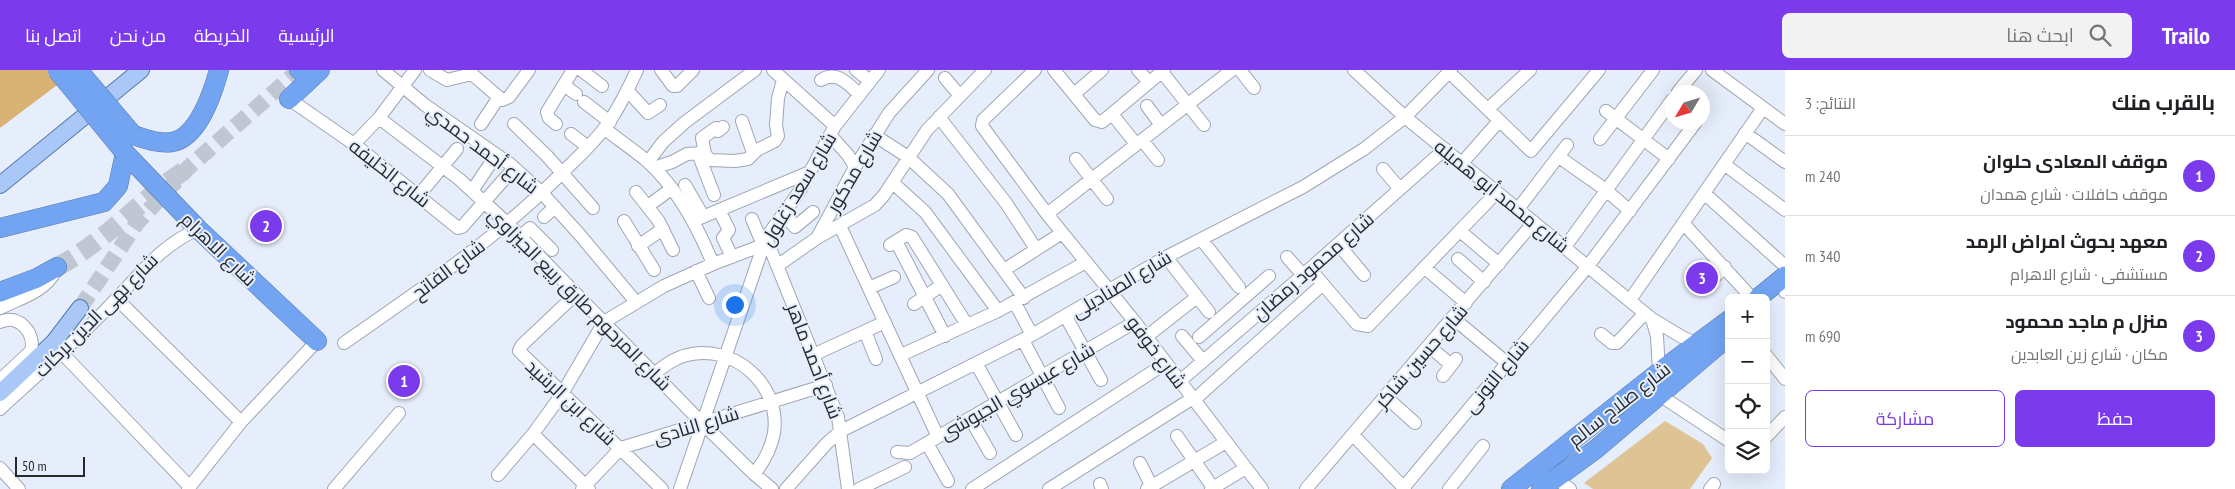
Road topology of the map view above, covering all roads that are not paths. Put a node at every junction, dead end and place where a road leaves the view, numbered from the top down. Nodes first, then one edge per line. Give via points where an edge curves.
1 (57, 70) edge
2 (78, 70) edge
3 (141, 70) edge
4 (219, 70) edge
5 (225, 70) edge
6 (320, 70) edge
7 (383, 70) edge
8 (415, 70) edge
9 (430, 70) edge
10 (528, 70) edge
11 (573, 70) edge
12 (581, 70) edge
13 (637, 70) edge
14 (661, 70) edge
15 (694, 70) edge
16 (756, 70) edge
17 (773, 70) edge
18 (879, 70) edge
19 (928, 70) edge
20 (986, 70) edge
21 (1035, 70) edge
22 (1054, 70) edge
23 (1102, 70) edge
24 (1138, 70) edge
25 (1232, 70) edge
26 (1240, 70) edge
27 (1354, 70) edge
28 (1530, 70) edge
29 (1599, 70) edge
30 (1653, 70) edge
31 (1696, 70) edge
32 (1712, 70) edge
33 (858, 71) edge
34 (1163, 71) edge
35 (1445, 72) edge
36 (945, 78) dead end
37 (783, 80) junction
38 (821, 80) dead end
39 (562, 81) junction
40 (870, 82) junction
41 (1149, 82) junction
42 (1684, 85) edge
43 (602, 86) dead end
44 (403, 88) junction
45 (1254, 88) dead end
46 (214, 90) junction
47 (627, 90) junction
48 (859, 94) junction
49 (1074, 94) junction
50 (960, 96) junction
51 (499, 97) junction
52 (289, 100) joint
53 (1187, 104) junction
54 (660, 105) dead end
55 (1147, 106) dead end
56 (1763, 108) junction
57 (1488, 109) junction
58 (1665, 109) edge
59 (1112, 114) junction
60 (1611, 114) junction
61 (939, 117) junction
62 (1405, 117) junction
63 (379, 118) junction
64 (742, 121) dead end
65 (1499, 121) junction
66 (481, 124) dead end
67 (514, 124) dead end
68 (556, 124) dead end
69 (1785, 124) edge
70 (607, 125) junction
71 (1161, 125) junction
72 (1204, 125) dead end
73 (723, 127) dead end
74 (1690, 130) edge
75 (832, 131) junction
76 (1745, 133) junction
77 (571, 134) dead end
78 (874, 135) junction
79 (1600, 139) dead end
80 (1643, 139) junction
81 (1139, 142) junction
82 (129, 144) junction
83 (354, 144) junction
84 (1568, 145) dead end
85 (588, 147) junction
86 (457, 149) dead end
87 (1445, 149) junction
88 (753, 153) junction
89 (702, 154) junction
90 (496, 155) junction
91 (1558, 156) junction
92 (908, 157) junction
93 (1076, 159) dead end
94 (1669, 159) junction
95 (1158, 160) dead end
96 (1785, 162) edge
97 (1462, 163) junction
98 (1724, 164) junction
99 (651, 165) junction
100 (443, 166) junction
101 (855, 167) junction
102 (514, 168) junction
103 (1383, 169) dead end
104 (810, 172) junction
105 (562, 173) junction
106 (1092, 179) junction
107 (893, 182) junction
108 (0, 185) edge
109 (685, 185) dead end
110 (671, 189) junction
111 (1400, 189) junction
112 (1606, 190) junction
113 (472, 191) junction
114 (636, 192) dead end
115 (1497, 192) junction
116 (542, 193) junction
117 (1704, 193) junction
118 (419, 195) junction
119 (714, 195) dead end
120 (1107, 199) dead end
121 (484, 202) junction
122 (648, 206) junction
123 (555, 207) junction
124 (593, 208) dead end
125 (1518, 209) junction
126 (719, 210) junction
127 (1785, 210) edge
128 (1630, 211) junction
129 (813, 212) dead end
130 (784, 214) junction
131 (1047, 214) junction
132 (544, 217) dead end
133 (698, 218) junction
134 (752, 219) dead end
135 (624, 221) dead end
136 (1534, 222) junction
137 (1683, 223) junction
138 (508, 224) junction
139 (840, 226) junction
140 (0, 228) edge
141 (198, 229) junction
142 (662, 229) junction
143 (1460, 231) junction
144 (1062, 233) junction
145 (520, 237) junction
146 (817, 238) junction
147 (1202, 239) junction
148 (765, 242) junction
149 (1338, 244) junction
150 (638, 246) junction
151 (1565, 247) junction
152 (1036, 249) junction
153 (552, 250) dead end
154 (673, 250) dead end
155 (732, 257) junction
156 (1166, 257) junction
157 (1287, 257) dead end
158 (1458, 259) dead end
159 (1086, 262) junction
160 (713, 264) junction
161 (1499, 264) junction
162 (777, 266) junction
163 (1588, 266) junction
164 (1785, 266) edge
165 (57, 267) joint
166 (1725, 267) junction
167 (1426, 268) junction
168 (654, 270) dead end
169 (1004, 270) junction
170 (696, 271) junction
171 (1306, 272) junction
172 (894, 276) dead end
173 (1269, 276) dead end
174 (1364, 276) dead end
175 (1785, 276) edge
176 (1710, 281) dead end
177 (1484, 282) junction
178 (1323, 284) junction
179 (942, 286) junction
180 (1239, 287) dead end
181 (869, 288) junction
182 (1109, 290) junction
183 (1785, 291) edge
184 (0, 292) edge
185 (576, 294) junction
186 (1749, 294) edge
187 (1763, 294) edge
188 (1197, 297) junction
189 (709, 298) dead end
190 (117, 299) junction
191 (920, 300) junction
192 (1019, 300) junction
193 (1630, 300) junction
194 (636, 302) junction
195 (1466, 303) junction
196 (1770, 303) edge
197 (0, 308) edge
198 (80, 308) tunnel mouth
199 (1225, 309) junction
200 (998, 311) junction
201 (1209, 312) dead end
202 (1649, 316) junction
203 (1066, 317) junction
204 (1454, 318) junction
205 (0, 322) edge
206 (604, 322) junction
207 (885, 322) junction
208 (1135, 322) junction
209 (1725, 323) edge
210 (968, 325) junction
211 (1241, 328) junction
212 (865, 331) junction
213 (1601, 334) dead end
214 (945, 336) junction
215 (1182, 336) dead end
216 (1146, 337) junction
217 (1199, 337) dead end
218 (1028, 338) junction
219 (1725, 339) edge
220 (317, 341) joint
221 (344, 343) dead end
222 (1697, 344) junction
223 (1429, 346) junction
224 (1085, 351) junction
225 (60, 352) junction
226 (813, 355) junction
227 (901, 355) junction
228 (725, 356) junction
229 (876, 359) dead end
230 (1203, 360) junction
231 (1770, 360) edge
232 (1166, 362) junction
233 (976, 363) junction
234 (1507, 363) junction
235 (1659, 372) junction
236 (654, 374) junction
237 (1042, 376) junction
238 (1443, 376) dead end
239 (1785, 379) edge
240 (0, 380) edge
241 (1100, 380) dead end
242 (1180, 381) junction
243 (826, 385) junction
244 (0, 393) edge
245 (918, 393) junction
246 (562, 394) junction
247 (1658, 394) junction
248 (1386, 397) junction
249 (1193, 399) junction
250 (771, 402) junction
251 (998, 402) junction
252 (1059, 408) dead end
253 (0, 409) edge
254 (1609, 412) junction
255 (399, 413) dead end
256 (1785, 417) edge
257 (970, 418) junction
258 (241, 422) junction
259 (702, 423) junction
260 (1415, 423) dead end
261 (841, 431) junction
262 (1770, 433) edge
263 (533, 434) junction
264 (1353, 434) junction
265 (1016, 435) dead end
266 (1177, 436) dead end
267 (1725, 439) edge
268 (933, 440) junction
269 (1226, 442) junction
270 (1483, 446) dead end
271 (620, 448) junction
272 (897, 452) dead end
273 (990, 453) dead end
274 (1194, 461) junction
275 (1140, 462) dead end
276 (905, 467) dead end
277 (0, 468) edge
278 (1246, 468) junction
279 (1532, 472) junction
280 (754, 474) junction
281 (498, 475) dead end
282 (948, 481) dead end
283 (1553, 486) edge
284 (189, 488) edge
285 (585, 488) edge
286 (977, 488) edge
287 (1151, 488) edge
288 (1308, 488) edge
289 (1405, 488) edge
290 (19, 489) edge
291 (334, 489) edge
292 (662, 489) edge
293 (680, 489) edge
294 (772, 489) edge
295 (786, 489) edge
296 (848, 489) edge
297 (859, 489) edge
298 (1049, 489) edge
299 (1213, 489) edge
300 (1262, 489) edge
301 (1449, 489) edge
302 (1511, 489) edge

1 - 82 highway, bridge
2 - 82 highway, bridge
3 - 108 main road
4 - 46 highway
5 - 46 highway
6 - 52 highway
7 - 44 street, شارع أحمد حمدي
8 - 44 street
9 - 51 street via 447,80 472,74
10 - 51 street via 509,97 505,100
11 - 39 street
12 - 43 street
13 - 47 street, شارع الفاتح
14 - 15 street via 673,86
16 - 99 street via 684,123 663,142
17 - 37 street
18 - 40 street, شارع سعد زغلول
19 - 78 street, شارع مدكور via 894,107
20 - 50 street
21 - 131 street, شارع خوفو via 983,120 984,128
22 - 49 street
23 - 49 street
24 - 41 street
25 - 53 street
26 - 45 street
27 - 62 street, شارع محمد أبو هميله
28 - 57 street
29 - 65 street via 1534,149 1529,150
30 - 60 street
31 - 42 street
32 - 56 street
33 - 40 street
34 - 41 street
34 - 53 street
35 - 57 street
35 - 62 street, شارع الصناديلى
36 - 50 street
37 - 75 street
37 - 88 street via 778,98 776,139
38 - 48 street via 827,76 841,78
39 - 68 street via 546,112
39 - 70 street
40 - 48 street, شارع سعد زغلول
41 - 59 street
44 - 63 street
44 - 90 street, شارع أحمد حمدي
46 - 82 highway via 190,132 182,138 173,142
47 - 54 street via 648,113
47 - 70 street, شارع الفاتح
48 - 75 street, شارع سعد زغلول
49 - 59 street via 1098,122
50 - 61 street
51 - 66 street
52 - 83 street, شارع الخليفه
53 - 71 street
53 - 72 street
55 - 71 street
56 - 69 street
56 - 76 street
57 - 65 street
58 - 80 street
59 - 81 street
60 - 79 street
60 - 80 street
61 - 92 street
61 - 152 street via 984,174
62 - 87 street, شارع محمد أبو هميله
62 - 147 street, شارع الصناديلى via 1364,149 1303,187
63 - 83 street
63 - 100 street, شارع المرحوم طارق ربيع الجيزاوي
64 - 88 street
65 - 97 street
67 - 105 street
70 - 85 street, شارع الفاتح
70 - 99 street
71 - 81 street
73 - 89 street via 718,131 715,128 702,138
74 - 94 street, شارع التونى
75 - 101 street
75 - 104 street, شارع سعد زغلول
76 - 96 street
76 - 98 street
77 - 85 street
78 - 92 street
78 - 101 street, شارع مدكور
80 - 94 street
80 - 112 street
81 - 95 street
81 - 106 street
82 - 140 highway via 118,186 104,202
82 - 141 highway, شارع الاهرام
83 - 118 street, شارع الخليفه
84 - 91 street
85 - 105 street, شارع الفاتح
86 - 100 street
87 - 97 street, شارع محمد أبو هميله
87 - 111 street, شارع محمود رمضان
88 - 89 street via 748,159 735,161 710,160
89 - 99 street via 688,154 672,162
89 - 119 street
90 - 102 street, شارع أحمد حمدي
90 - 113 street
91 - 112 street
91 - 125 street
92 - 107 street
92 - 169 street via 948,194
93 - 106 street
94 - 128 street, شارع التونى
97 - 115 street, شارع محمد أبو هميله
98 - 117 street
98 - 127 street
99 - 110 street
100 - 113 street, شارع المرحوم طارق ربيع الجيزاوي
100 - 118 street
101 - 146 street, شارع مدكور via 828,203
102 - 116 street, شارع أحمد حمدي
102 - 121 street
103 - 111 street
104 - 126 street
104 - 130 street, شارع سعد زغلول
105 - 116 street, شارع الفاتح
105 - 124 street
106 - 120 street
106 - 131 street
107 - 139 street via 875,205
107 - 200 street via 925,212
109 - 133 street
110 - 122 street
110 - 133 street
111 - 149 street, شارع محمود رمضان
112 - 128 street
112 - 151 street
113 - 121 street, شارع المرحوم طارق ربيع الجيزاوي
114 - 122 street
115 - 125 street, شارع محمد أبو هميله
115 - 143 street
116 - 123 street, شارع أحمد حمدي
116 - 138 street, شارع الفاتح
117 - 137 street
117 - 164 street
118 - 121 street, شارع الخليفه via 458,228
121 - 138 street, شارع المرحوم طارق ربيع الجيزاوي
122 - 142 street
123 - 132 street
123 - 194 street, شارع أحمد حمدي
125 - 136 street, شارع محمد أبو هميله
126 - 133 street
126 - 155 street via 729,230 723,238
128 - 163 street, شارع التونى
129 - 130 street via 794,227
130 - 148 street, شارع سعد زغلول
131 - 144 street, شارع خوفو
133 - 160 street
134 - 148 street, شارع أحمد ماهر
135 - 150 street
136 - 151 street, شارع محمد أبو هميله
136 - 161 street, شارع حسين شاكر
137 - 166 street
137 - 193 street
138 - 145 street, شارع المرحوم طارق ربيع الجيزاوي
138 - 221 street, شارع الفاتح
139 - 146 street
139 - 181 street
141 - 190 street, شارع بهى الدين بركات via 159,252
141 - 220 highway, شارع الاهرام
142 - 150 street
142 - 154 street
143 - 161 street
143 - 167 street
144 - 152 street
144 - 159 street, شارع خوفو
145 - 153 street via 530,228
145 - 185 street, شارع المرحوم طارق ربيع الجيزاوي
146 - 162 street, شارع مدكور
147 - 156 street, شارع الصناديلى
147 - 180 street
148 - 155 street
148 - 162 street, شارع أحمد ماهر
148 - 228 street, شارع سعد زغلول
149 - 171 street, شارع محمود رمضان
149 - 174 street
150 - 168 street
151 - 163 street, شارع محمد أبو هميله
152 - 169 street
155 - 160 street
156 - 182 street, شارع الصناديلى
156 - 188 street
157 - 171 street
158 - 177 street
159 - 182 street, شارع خوفو
159 - 192 street
160 - 170 street
161 - 177 street, شارع حسين شاكر
162 - 226 street, شارع أحمد ماهر
163 - 193 street, شارع محمد أبو هميله
163 - 234 street, شارع التونى
165 - 184 highway
165 - 197 street via 44,286
166 - 176 street
166 - 186 street
167 - 178 street via 1364,327 1357,324
167 - 195 street
169 - 192 street
170 - 189 street
170 - 194 street
171 - 178 street
171 - 211 street, شارع محمود رمضان
172 - 181 street
173 - 199 street
175 - 187 highway
177 - 195 street, شارع حسين شاكر
178 - 249 street
179 - 191 street
179 - 191 street via 912,237 906,235 893,243
179 - 210 street
181 - 207 street
182 - 203 street, شارع الصناديلى
182 - 208 street, شارع خوفو
183 - 196 highway
185 - 206 street, شارع المرحوم طارق ربيع الجيزاوي
185 - 246 street, شارع ابن الرشيد via 519,348 520,354
188 - 201 street
188 - 216 street
190 - 225 street, شارع بهى الدين بركات
190 - 258 street
191 - 214 street
192 - 200 street
192 - 218 street
193 - 202 street, شارع محمد أبو هميله
194 - 206 street
195 - 204 street, شارع حسين شاكر
198 - 244 main road, شارع بهى الدين بركات via 54,342
199 - 211 street
199 - 217 street
200 - 210 street
202 - 213 street via 1617,343
202 - 222 street, شارع محمد أبو هميله
202 - 235 street via 1657,336
203 - 218 street, شارع الصناديلى
203 - 224 street
204 - 223 street, شارع حسين شاكر
204 - 234 street
205 - 240 street via 9,318 16,320 29,333 32,344 31,351
206 - 236 street, شارع المرحوم طارق ربيع الجيزاوي
206 - 246 street
207 - 212 street
207 - 227 street
208 - 216 street, شارع خوفو
208 - 224 street, شارع عيسوي الجيوشى
209 - 222 highway, شارع صلاح سالم
210 - 214 street
211 - 230 street, شارع محمود رمضان
212 - 226 street
212 - 229 street
214 - 227 street
215 - 230 street
216 - 232 street, شارع خوفو
218 - 233 street, شارع الصناديلى
218 - 237 street
219 - 247 highway, شارع صلاح سالم
220 - 258 street
222 - 235 highway, شارع صلاح سالم
223 - 238 street via 1454,362
223 - 248 street, شارع حسين شاكر
224 - 237 street, شارع عيسوي الجيوشى
224 - 241 street
225 - 253 street, شارع بهى الدين بركات
225 - 284 street
226 - 243 street, شارع أحمد ماهر
227 - 245 street
228 - 236 street via 687,355 669,362
228 - 250 street via 754,374
228 - 259 street, شارع سعد زغلول
230 - 242 street, شارع محمود رمضان
231 - 239 street
232 - 242 street, شارع خوفو
232 - 286 street
233 - 245 street, شارع الصناديلى
233 - 251 street
234 - 289 street, شارع التونى
235 - 254 highway, شارع صلاح سالم
236 - 259 street, شارع المرحوم طارق ربيع الجيزاوي
237 - 251 street, شارع عيسوي الجيوشى
237 - 252 street
242 - 249 street, شارع خوفو
243 - 250 street, شارع النادى
243 - 261 street, شارع أحمد ماهر
245 - 261 street, شارع الصناديلى
245 - 268 street
246 - 263 street
246 - 271 street, شارع ابن الرشيد
247 - 267 street
247 - 283 highway, شارع صلاح سالم
248 - 260 street
248 - 264 street, شارع حسين شاكر
249 - 269 street, شارع خوفو
249 - 298 street
250 - 259 street, شارع النادى
250 - 280 street via 774,433 770,448
251 - 257 street, شارع عيسوي الجيوشى
251 - 265 street
254 - 279 highway, شارع صلاح سالم
254 - 283 highway via 1607,422 1600,430 1556,466
255 - 291 street
256 - 262 street
257 - 268 street, شارع عيسوي الجيوشى
257 - 273 street
258 - 284 street
259 - 271 street, شارع النادى
259 - 280 street, شارع المرحوم طارق ربيع الجيزاوي
259 - 293 street, شارع سعد زغلول
261 - 295 street, شارع الصناديلى
261 - 296 street, شارع أحمد ماهر
263 - 281 street
263 - 285 street
264 - 288 street, شارع حسين شاكر
264 - 289 street
266 - 274 street
268 - 272 street, شارع عيسوي الجيوشى via 910,453
268 - 282 street
269 - 274 street
269 - 278 street, شارع خوفو
270 - 301 street
271 - 285 street, شارع النادى
271 - 292 street, شارع ابن الرشيد
274 - 287 street
274 - 299 street
275 - 287 street
276 - 297 street
277 - 290 street
278 - 299 street
278 - 300 street, شارع خوفو
279 - 283 street
279 - 302 highway, شارع صلاح سالم
280 - 294 street, شارع المرحوم طارق ربيع الجيزاوي

